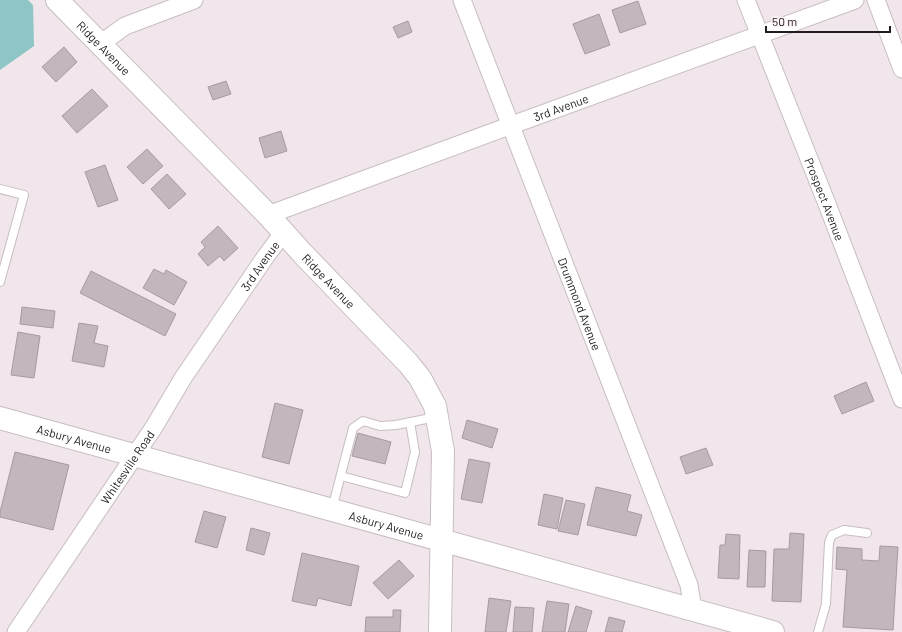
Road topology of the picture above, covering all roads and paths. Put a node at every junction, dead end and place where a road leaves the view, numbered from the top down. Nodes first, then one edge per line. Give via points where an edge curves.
1 (57, 0) edge
2 (192, 0) edge
3 (462, 0) edge
4 (746, 0) edge
5 (855, 0) edge
6 (876, 0) edge
7 (760, 35) junction
8 (100, 44) junction
9 (902, 69) edge
10 (512, 125) junction
11 (0, 189) edge
12 (268, 215) junction
13 (284, 232) junction
14 (0, 282) edge
15 (236, 300) joint
16 (902, 399) edge
17 (437, 417) junction
18 (0, 418) edge
19 (410, 422) junction
20 (135, 455) junction
21 (341, 476) junction
22 (332, 509) junction
23 (867, 533) dead end
24 (441, 540) junction
25 (693, 610) junction
26 (16, 632) edge
27 (440, 632) edge
28 (773, 632) edge
29 (818, 632) edge

1 - 8 main road, Ridge Avenue
2 - 8 street via 125,26
3 - 10 street, Drummond Avenue
4 - 7 street, Prospect Avenue
5 - 7 street, 3rd Avenue
6 - 9 street
7 - 10 street, 3rd Avenue
7 - 16 street, Prospect Avenue
8 - 12 main road, Ridge Avenue
10 - 12 street, 3rd Avenue
10 - 25 street, Drummond Avenue via 689,585
11 - 14 lane via 24,195
12 - 13 main road, Ridge Avenue
13 - 15 street, 3rd Avenue
13 - 17 main road, Ridge Avenue via 408,363 429,393
15 - 20 street, Whitesville Road
17 - 19 lane
17 - 24 main road, Ridge Avenue via 443,451
18 - 20 main road, Asbury Avenue
19 - 21 lane via 380,426 363,421 353,428
19 - 21 lane via 415,452 405,493
20 - 22 main road, Asbury Avenue
20 - 26 street, Whitesville Road
21 - 22 lane
22 - 24 main road, Asbury Avenue
23 - 29 lane via 844,530 832,535 829,542 826,604
24 - 25 main road, Asbury Avenue
24 - 27 main road, Ridge Avenue
25 - 28 main road, Asbury Avenue

